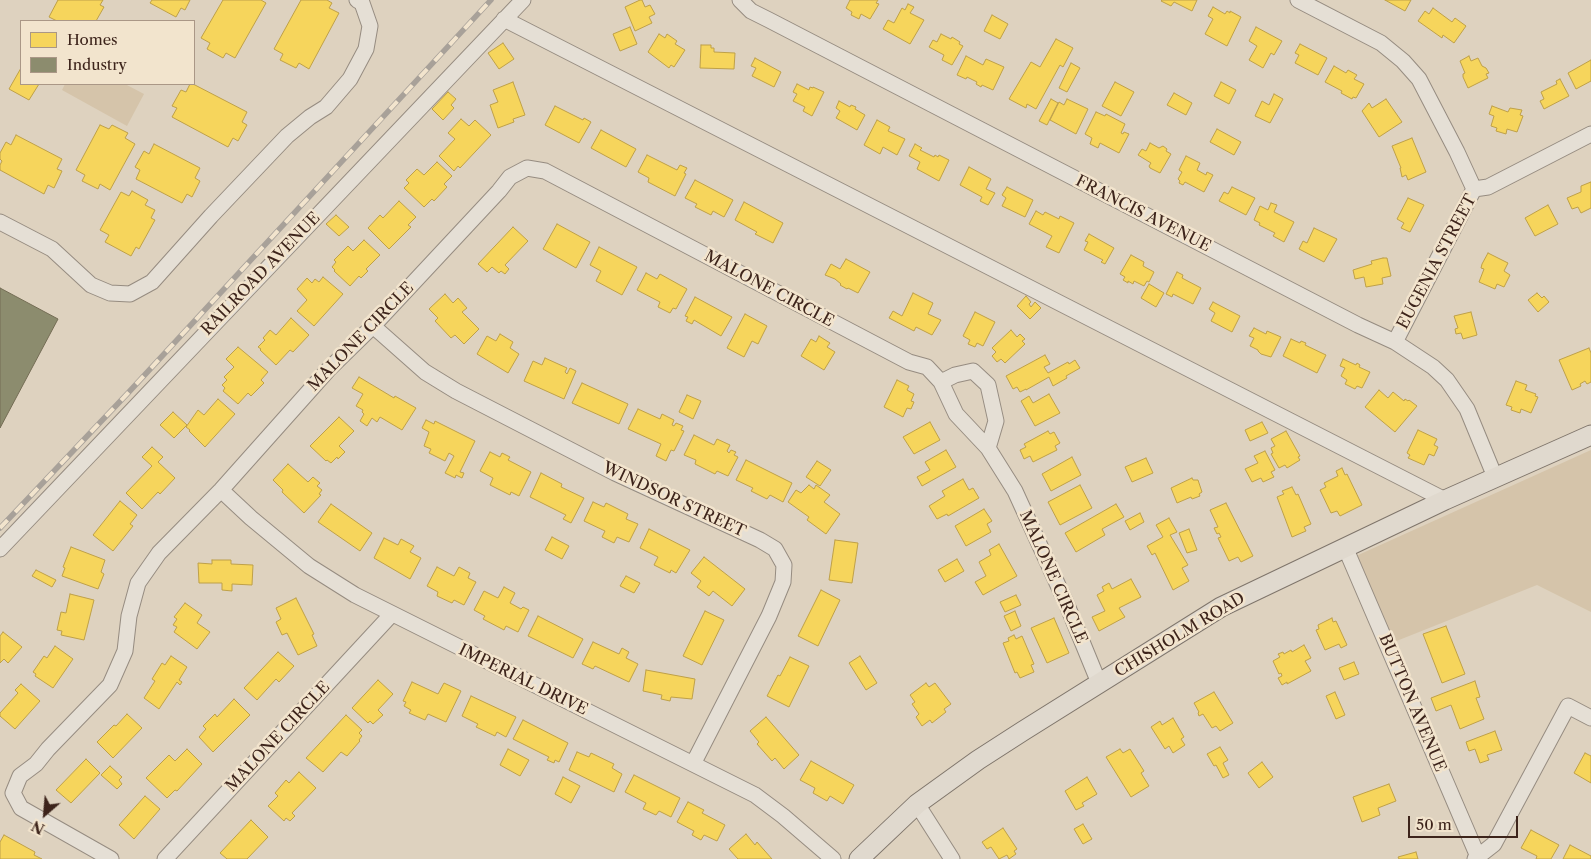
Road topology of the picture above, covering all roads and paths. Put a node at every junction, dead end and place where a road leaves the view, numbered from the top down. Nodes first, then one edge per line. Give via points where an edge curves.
1 (357, 0) edge
2 (523, 0) edge
3 (740, 0) edge
4 (1298, 0) edge
5 (504, 19) junction
6 (1591, 134) edge
7 (1474, 189) junction
8 (0, 222) edge
9 (373, 326) junction
10 (1395, 342) junction
11 (941, 382) junction
12 (1591, 435) edge
13 (988, 448) junction
14 (1495, 477) junction
15 (221, 490) junction
16 (1445, 500) junction
17 (1345, 547) junction
18 (0, 549) edge
19 (391, 614) junction
20 (1099, 683) junction
21 (1591, 718) edge
22 (693, 764) junction
23 (918, 804) junction
24 (1478, 858) edge
25 (111, 859) edge
26 (165, 859) edge
27 (833, 859) edge
28 (859, 859) edge
29 (952, 859) edge

1 - 8 street via 362,3 370,26 366,49 350,79 326,107 287,136 152,282 130,294 110,294 91,285 52,249
2 - 5 street, RAILROAD AVENUE
3 - 10 street, FRANCIS AVENUE via 751,11
4 - 7 street via 1381,43 1403,61 1419,79
5 - 16 street
5 - 18 street, RAILROAD AVENUE
6 - 7 street, EUGENIA STREET via 1488,187
7 - 10 street, EUGENIA STREET
9 - 11 street, MALONE CIRCLE via 510,177 527,168 545,170 909,362 927,367
9 - 15 street, MALONE CIRCLE via 328,370
9 - 22 street, WINDSOR STREET via 425,372 456,391 615,473 774,549 784,565 783,582 769,616
10 - 14 street, FRANCIS AVENUE via 1447,380 1467,409
11 - 13 street, MALONE CIRCLE via 956,414
11 - 13 street via 955,374 973,371 988,385 996,421
12 - 14 main road, CHISHOLM ROAD
13 - 20 street, MALONE CIRCLE via 1015,491
14 - 16 main road, CHISHOLM ROAD
15 - 19 street, IMPERIAL DRIVE via 309,566 355,596
15 - 25 street, MALONE CIRCLE via 159,553 138,583 128,616 126,651 110,685 36,764 20,776 13,793 21,808
16 - 17 main road, CHISHOLM ROAD
17 - 20 main road, CHISHOLM ROAD via 1221,607
17 - 24 street, BUTTON AVENUE
19 - 22 street, IMPERIAL DRIVE
19 - 26 street, MALONE CIRCLE
20 - 23 main road, CHISHOLM ROAD via 993,750
21 - 24 street via 1568,706 1494,844
22 - 27 street, IMPERIAL DRIVE via 755,794
23 - 28 main road, CHISHOLM ROAD
23 - 29 street

